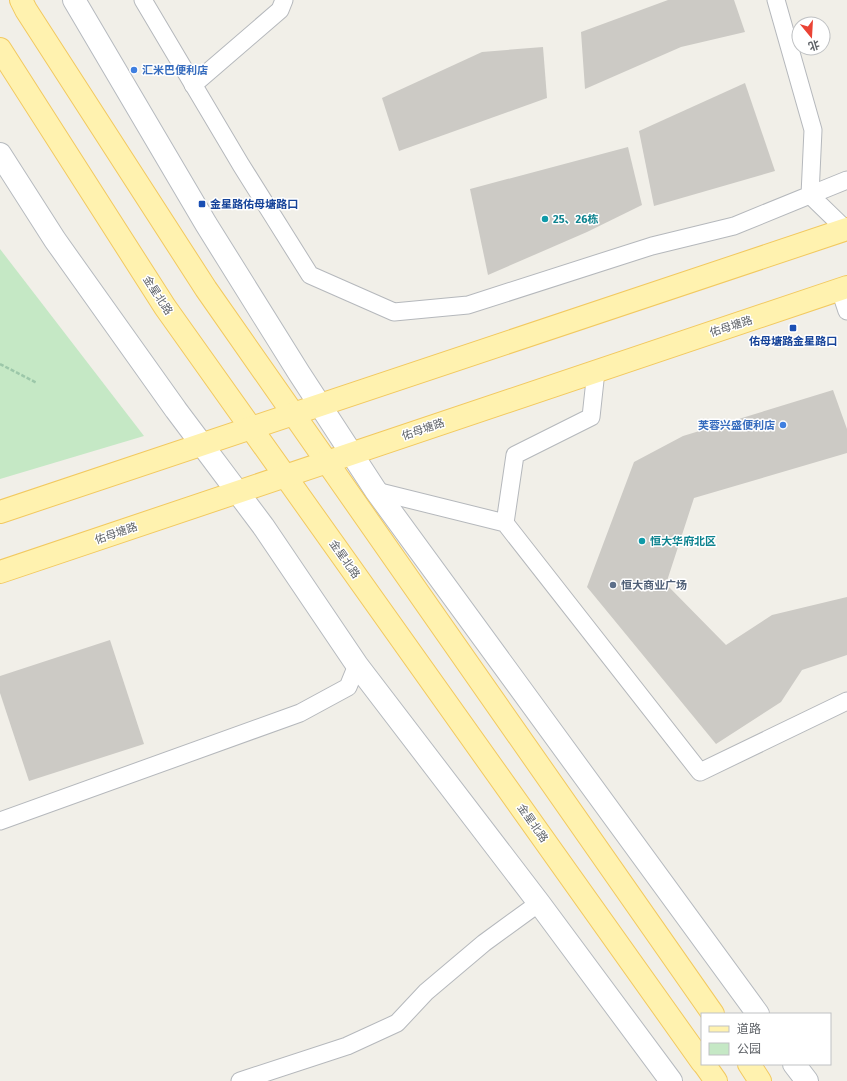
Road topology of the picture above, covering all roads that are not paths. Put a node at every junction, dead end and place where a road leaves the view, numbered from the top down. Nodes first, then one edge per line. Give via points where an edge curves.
1 (21, 0) edge
2 (74, 0) edge
3 (143, 0) edge
4 (284, 0) edge
5 (776, 0) edge
6 (0, 49) edge
7 (193, 85) junction
8 (0, 154) edge
9 (847, 180) edge
10 (810, 195) junction
11 (846, 229) edge
12 (844, 288) edge
13 (847, 311) edge
14 (596, 371) junction
15 (319, 405) junction
16 (293, 414) junction
17 (251, 427) junction
18 (202, 444) junction
19 (351, 453) junction
20 (326, 462) junction
21 (286, 476) junction
22 (376, 491) junction
23 (237, 492) junction
24 (0, 512) edge
25 (505, 523) junction
26 (0, 572) edge
27 (357, 664) junction
28 (847, 701) edge
29 (0, 821) edge
30 (539, 903) junction
31 (713, 1013) edge
32 (757, 1013) edge
33 (701, 1060) edge
34 (704, 1065) edge
35 (749, 1065) edge
36 (795, 1065) edge
37 (240, 1081) edge
38 (671, 1081) edge
39 (716, 1081) edge
40 (760, 1081) edge
41 (807, 1081) edge

1 - 16 main road via 206,289
2 - 15 street via 206,224
3 - 7 street
4 - 7 street via 280,10
5 - 10 street via 813,130
6 - 17 main road, 金星北路 via 166,307
7 - 10 street via 310,275 394,312 468,305 652,246 734,226
8 - 18 street via 55,240
9 - 10 street
10 - 11 street
11 - 15 main road
12 - 13 street
12 - 14 main road, 佑母塘路
14 - 19 main road, 佑母塘路
14 - 25 street via 591,417 515,455
15 - 16 main road
15 - 19 street
16 - 17 main road
16 - 20 main road
17 - 18 main road
17 - 21 main road, 金星北路
18 - 23 street
18 - 24 main road
19 - 20 main road, 佑母塘路
19 - 22 street
20 - 21 main road, 佑母塘路
20 - 31 main road
21 - 23 main road, 佑母塘路
21 - 33 main road, 金星北路
22 - 25 street
22 - 32 street
23 - 26 main road, 佑母塘路
23 - 27 street
25 - 28 street via 700,772
27 - 29 street via 348,687 300,713
27 - 30 street
30 - 37 street via 484,943 426,992 397,1023 347,1046
30 - 38 street
34 - 39 main road, 金星北路
35 - 40 main road
36 - 41 street

